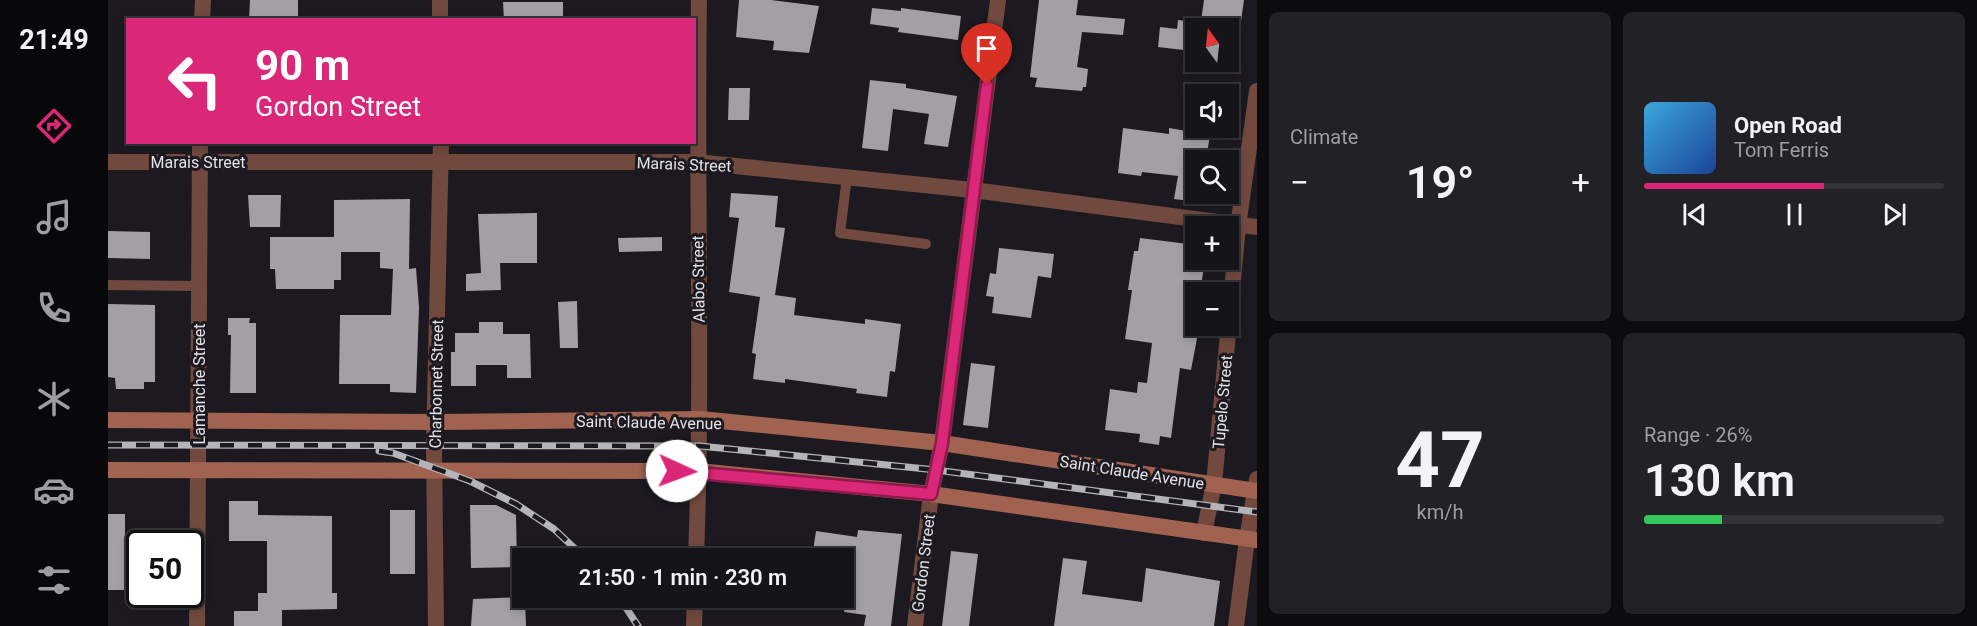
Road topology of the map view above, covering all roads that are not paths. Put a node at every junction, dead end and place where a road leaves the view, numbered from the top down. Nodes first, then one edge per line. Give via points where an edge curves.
1 (203, 0) edge
2 (440, 0) edge
3 (699, 0) edge
4 (998, 0) edge
5 (202, 18) edge
6 (440, 18) edge
7 (1257, 91) edge
8 (200, 144) edge
9 (441, 144) edge
10 (108, 162) edge
11 (200, 162) junction
12 (441, 162) junction
13 (696, 162) junction
14 (847, 177) junction
15 (973, 190) junction
16 (1185, 218) edge
17 (1239, 225) joint
18 (1257, 227) edge
19 (926, 244) dead end
20 (1235, 270) edge
21 (108, 285) edge
22 (199, 286) junction
23 (701, 419) junction
24 (108, 420) edge
25 (199, 420) junction
26 (435, 422) junction
27 (942, 443) junction
28 (199, 469) junction
29 (108, 470) edge
30 (435, 470) junction
31 (699, 471) junction
32 (1214, 484) junction
33 (1256, 487) edge
34 (931, 494) junction
35 (1204, 533) junction
36 (1252, 539) edge
37 (696, 548) edge
38 (695, 608) edge
39 (197, 626) edge
40 (436, 626) edge
41 (694, 626) edge
42 (915, 626) edge
43 (1236, 626) edge

1 - 5 street
2 - 6 street
3 - 13 street, Alabo Street
4 - 15 street, Gordon Street
7 - 17 street, Tupelo Street
8 - 11 street, Lamanche Street
9 - 12 street, Charbonnet Street
10 - 11 street, Marais Street
11 - 12 street, Marais Street
11 - 22 street, Lamanche Street
12 - 13 street, Marais Street
12 - 26 street, Charbonnet Street
13 - 14 street, Marais Street
13 - 23 street, Alabo Street
14 - 15 street, Marais Street
14 - 19 lane via 840,233
15 - 16 street, Marais Street
15 - 27 street, Gordon Street
17 - 18 street, Marais Street
20 - 32 street, Tupelo Street
21 - 22 lane
22 - 25 street, Lamanche Street
23 - 26 main road, Saint Claude Avenue
23 - 27 main road, Saint Claude Avenue
23 - 31 street, Alabo Street
24 - 25 main road, Saint Claude Avenue
25 - 26 main road, Saint Claude Avenue
25 - 28 street, Lamanche Street
26 - 30 street, Charbonnet Street
27 - 32 main road, Saint Claude Avenue
27 - 34 street, Gordon Street
28 - 29 main road
28 - 30 main road
28 - 39 street, Lamanche Street
30 - 31 main road
30 - 40 street, Charbonnet Street
31 - 34 main road
31 - 37 street, Alabo Street
32 - 33 main road, Saint Claude Avenue
32 - 35 street, Tupelo Street
33 - 36 street
34 - 35 main road
34 - 42 street, Gordon Street
35 - 36 main road
36 - 43 street
38 - 41 street

